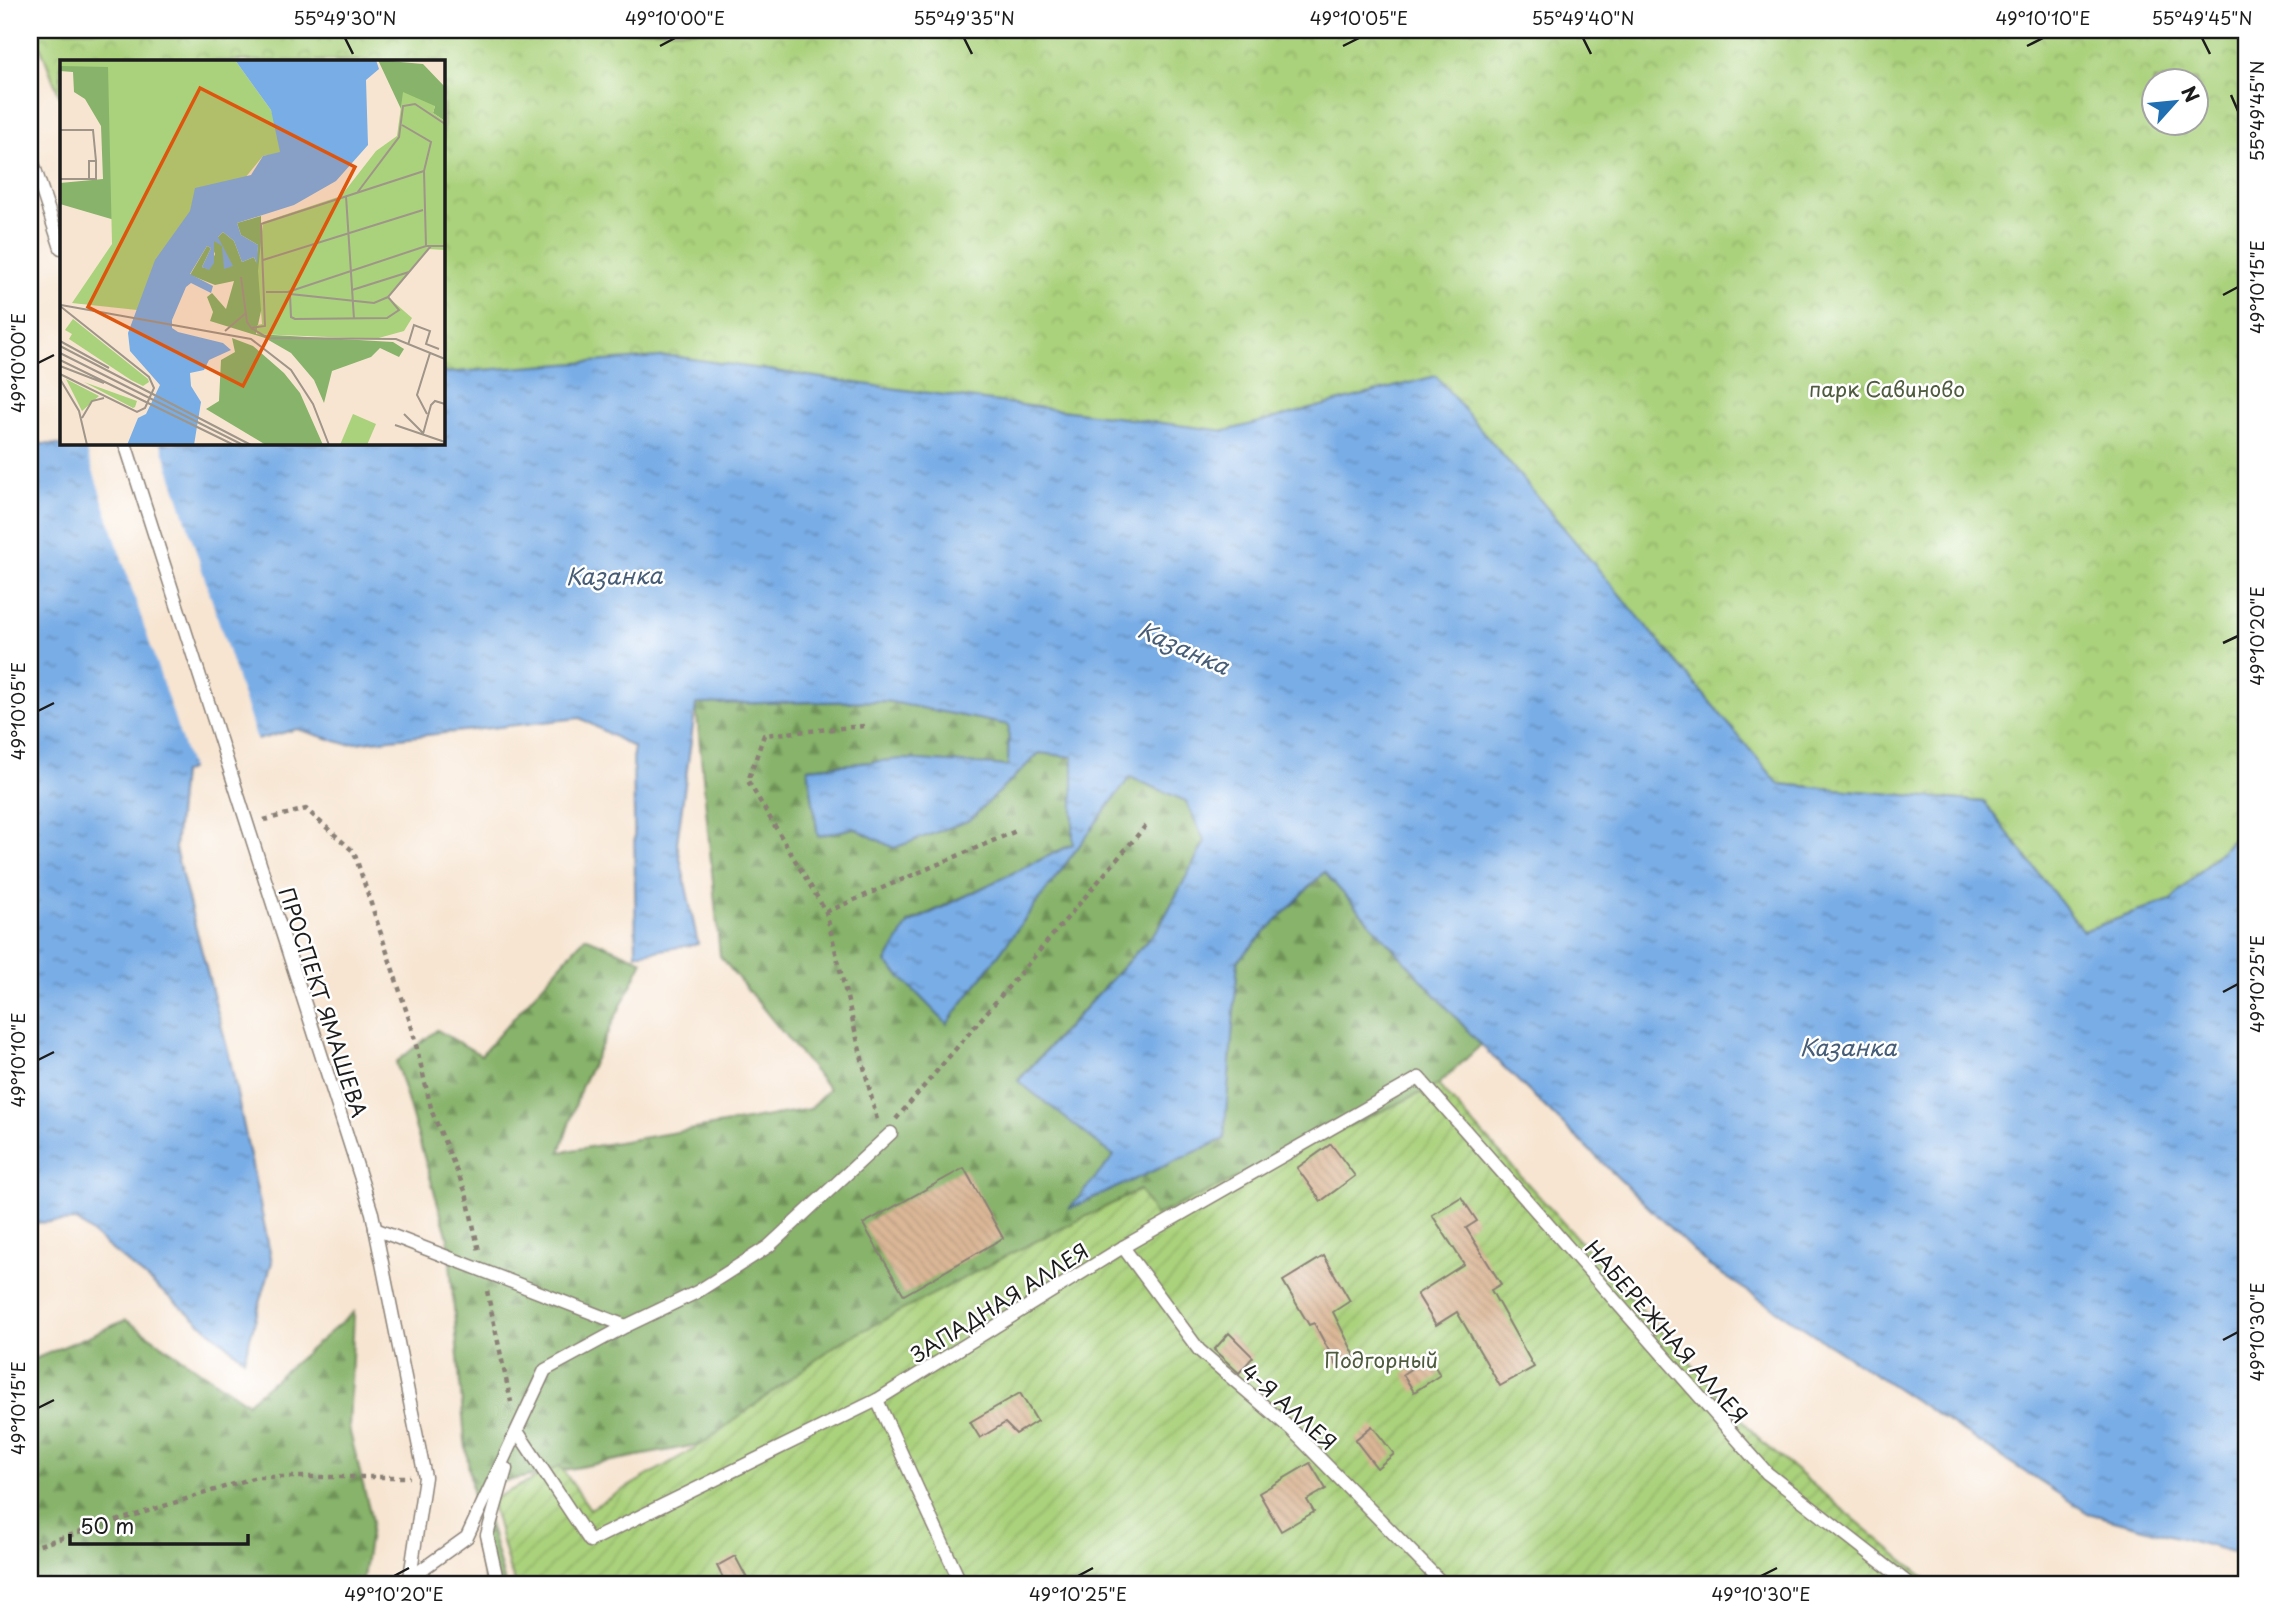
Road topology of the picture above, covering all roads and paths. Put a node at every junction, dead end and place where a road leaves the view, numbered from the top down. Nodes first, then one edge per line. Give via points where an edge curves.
1 (30, 154) edge
2 (60, 245) edge
3 (125, 444) edge
4 (864, 726) dead end
5 (1148, 823) dead end
6 (246, 825) junction
7 (1016, 831) dead end
8 (826, 912) junction
9 (1419, 1079) joint
10 (887, 1132) junction
11 (375, 1229) junction
12 (1123, 1247) junction
13 (479, 1253) dead end
14 (487, 1290) dead end
15 (626, 1326) junction
16 (877, 1400) junction
17 (517, 1431) junction
18 (425, 1477) junction
19 (30, 1548) edge
20 (410, 1581) edge
21 (498, 1584) edge
22 (961, 1584) edge
23 (1443, 1584) edge
24 (1909, 1584) edge

1 - 2 lane
3 - 6 lane, ПРОСПЕКТ ЯМАШЕВА
4 - 8 path via 764,735 748,781
5 - 10 path
6 - 11 lane, ПРОСПЕКТ ЯМАШЕВА
6 - 13 path via 306,809 354,852 412,1028 432,1112 466,1193
7 - 8 path
8 - 10 path
9 - 12 lane, ЗАПАДНАЯ АЛЛЕЯ
9 - 24 lane, НАБЕРЕЖНАЯ АЛЛЕЯ via 1767,1473
10 - 15 lane via 769,1246 697,1292
11 - 15 lane
11 - 18 lane, ПРОСПЕКТ ЯМАШЕВА
12 - 16 lane, ЗАПАДНАЯ АЛЛЕЯ
12 - 23 lane, 4-Я АЛЛЕЯ via 1199,1350 1293,1430
14 - 17 path
15 - 17 lane via 545,1370
16 - 17 lane, ЗАПАДНАЯ АЛЛЕЯ via 590,1541
16 - 22 lane
17 - 20 lane via 467,1537
17 - 21 lane via 487,1535
18 - 19 path via 256,1477
18 - 20 lane, ПРОСПЕКТ ЯМАШЕВА

